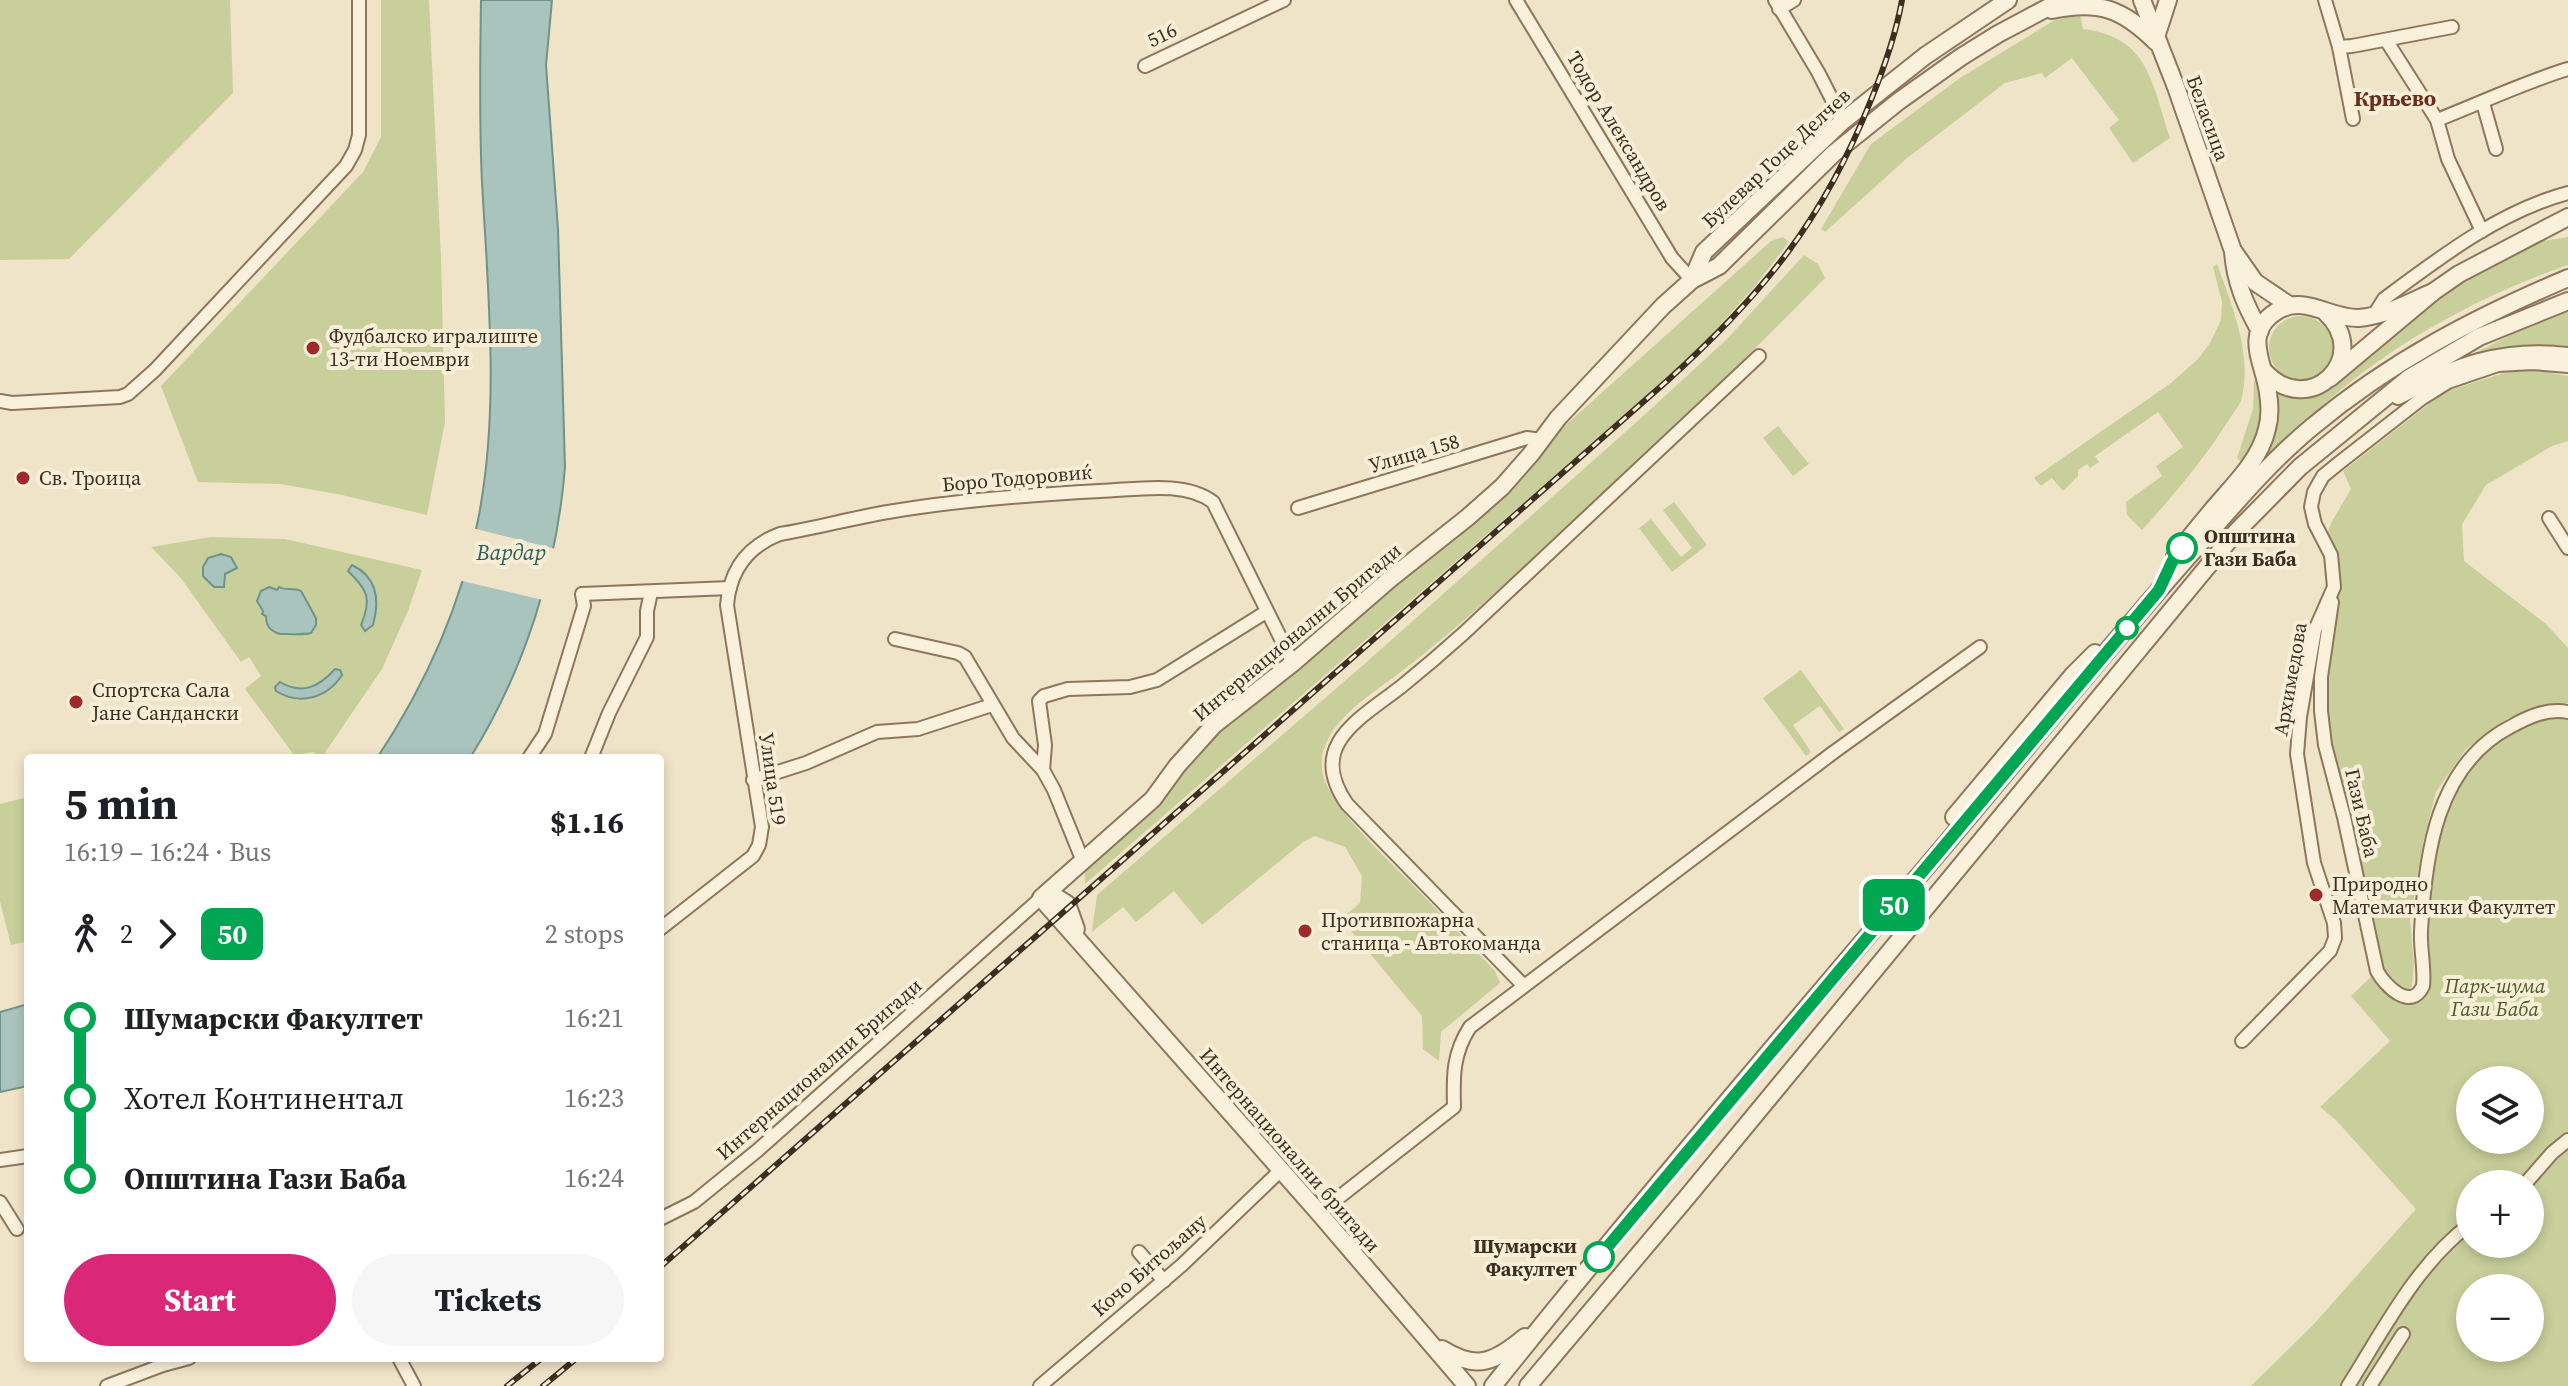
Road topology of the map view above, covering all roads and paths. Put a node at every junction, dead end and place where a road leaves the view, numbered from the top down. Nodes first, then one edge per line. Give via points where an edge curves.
1 (359, 0) edge
2 (1284, 0) edge
3 (1516, 0) edge
4 (1794, 0) edge
5 (2008, 0) edge
6 (2062, 0) edge
7 (2142, 0) edge
8 (2168, 0) edge
9 (2325, 0) edge
10 (1777, 4) edge
11 (2035, 13) junction
12 (2452, 27) dead end
13 (2386, 40) junction
14 (2159, 41) junction
15 (2339, 47) junction
16 (1145, 66) dead end
17 (2568, 69) edge
18 (2483, 103) junction
19 (2353, 119) dead end
20 (2437, 120) junction
21 (1843, 121) junction
22 (2496, 149) dead end
23 (2568, 193) edge
24 (2568, 217) edge
25 (2568, 229) edge
26 (2482, 231) junction
27 (2524, 239) junction
28 (2233, 251) junction
29 (2568, 278) edge
30 (1692, 280) junction
31 (2433, 292) junction
32 (2568, 301) edge
33 (2289, 305) junction
34 (2325, 312) junction
35 (2374, 315) junction
36 (2260, 331) junction
37 (1759, 356) dead end
38 (2568, 356) edge
39 (2568, 366) edge
40 (2263, 370) junction
41 (2330, 378) junction
42 (0, 401) edge
43 (2369, 413) junction
44 (1541, 440) junction
45 (1298, 508) dead end
46 (2549, 518) dead end
47 (2568, 548) edge
48 (2334, 587) junction
49 (730, 588) junction
50 (2159, 590) junction
51 (651, 592) junction
52 (1266, 612) junction
53 (895, 639) dead end
54 (1980, 647) dead end
55 (1293, 663) junction
56 (992, 705) junction
57 (2568, 712) edge
58 (532, 754) edge
59 (593, 754) edge
60 (1043, 770) junction
61 (753, 780) junction
62 (1082, 859) junction
63 (1045, 895) junction
64 (1067, 904) junction
65 (664, 926) edge
66 (1082, 941) junction
67 (1523, 985) junction
68 (2242, 1041) dead end
69 (2568, 1140) edge
70 (24, 1157) edge
71 (0, 1160) edge
72 (1281, 1170) junction
73 (2539, 1170) edge
74 (0, 1202) edge
75 (1319, 1213) junction
76 (664, 1217) edge
77 (17, 1229) dead end
78 (2456, 1234) edge
79 (1139, 1252) dead end
80 (1164, 1281) junction
81 (1561, 1303) junction
82 (2403, 1334) dead end
83 (1436, 1349) junction
84 (1552, 1358) junction
85 (174, 1362) edge
86 (401, 1362) edge
87 (107, 1386) edge
88 (414, 1386) edge
89 (1040, 1386) edge
90 (1453, 1386) edge
91 (1467, 1386) edge
92 (1493, 1386) edge
93 (1528, 1386) edge
94 (1537, 1386) edge
95 (2348, 1386) edge
96 (2370, 1386) edge

1 - 42 street via 359,135 346,166 128,394 93,400
2 - 16 street, 516
3 - 30 street, Тодор Александров via 1672,258
4 - 10 street
5 - 21 street, Булевар Гоце Делчев
6 - 11 street, Булевар Гоце Делчев
7 - 14 street, Беласица
8 - 14 street
9 - 15 street
10 - 21 street
11 - 14 street via 2073,5 2110,9
11 - 30 street, Булевар Гоце Делчев via 1899,101 1833,154 1719,266
12 - 13 street
13 - 15 street
13 - 20 street
14 - 28 street, Беласица
15 - 19 street
17 - 18 street via 2527,81
18 - 20 street
18 - 22 street
20 - 26 street via 2448,159
21 - 30 street, Булевар Гоце Делчев via 1704,252
23 - 26 street
24 - 27 street
25 - 27 street
26 - 35 street via 2384,299
27 - 31 street
28 - 33 street, Беласица via 2255,282
28 - 36 street, Беласица via 2235,275
29 - 50 street via 2499,307 2373,380 2310,429 2248,489
30 - 44 street, Интернационални Бригади via 1620,349
31 - 35 street
31 - 41 street
32 - 43 street via 2442,357
33 - 34 street
33 - 36 street via 2276,311
34 - 35 street via 2354,318
34 - 41 street via 2342,339 2341,360
36 - 40 street via 2257,345
37 - 67 street via 1464,633 1345,731 1336,748 1332,773 1347,804
38 - 43 street via 2513,354 2469,363
39 - 48 street via 2498,365 2448,382 2323,476 2311,507 2331,555
40 - 41 street via 2273,382 2302,390
40 - 50 street via 2269,413 2263,443 2172,562
43 - 84 street via 2300,467 2236,532
44 - 45 street, Улица 158 via 1527,438
44 - 55 street, Интернационални Бригади via 1502,487
46 - 47 street
48 - 57 street, Гази Баба via 2321,677 2325,745 2377,971 2397,994 2414,995 2423,986 2421,931 2428,860 2438,814 2458,772 2504,730 2548,711
48 - 68 street, Архимедова via 2315,630 2297,754 2314,863 2335,938 2330,951
49 - 51 street
49 - 52 street, Боро Тодоровиќ via 753,548 780,534 1005,496 1152,489 1190,491 1213,502
49 - 61 street, Улица 519 via 727,605
50 - 81 street via 2124,632 2073,675 1892,893 1871,931
51 - 58 street via 582,594 584,606 545,734
51 - 59 street via 647,637
52 - 55 street, Боро Тодоровиќ
52 - 60 street via 1157,680 1044,696 1039,701
53 - 56 street via 965,657
54 - 67 street
55 - 62 street, Интернационални Бригади via 1214,725 1153,799
56 - 60 street
56 - 61 street via 918,729 877,732
60 - 62 street
61 - 65 street, Улица 519 via 762,833 753,856
62 - 63 street, Интернационални Бригади
62 - 64 street via 1066,888
63 - 64 street
63 - 66 street, Интернационални бригади
63 - 76 street, Интернационални Бригади via 737,1168 694,1202
64 - 66 street, Интернационални бригади
66 - 72 street, Интернационални бригади
67 - 75 street via 1470,1027 1460,1042 1453,1067 1454,1107
69 - 73 street
70 - 71 street
72 - 75 street, Интернационални бригади
72 - 80 street, Кочо Битољану
74 - 77 street
75 - 83 street, Интернационални бригади
78 - 95 street via 2415,1280
79 - 80 street
80 - 89 street, Кочо Битољану
81 - 83 street via 1522,1340 1485,1362 1460,1360
81 - 92 street
82 - 96 street
83 - 90 street
83 - 91 street, Интернационални бригади
84 - 93 street
84 - 94 street
85 - 87 street
86 - 88 street

